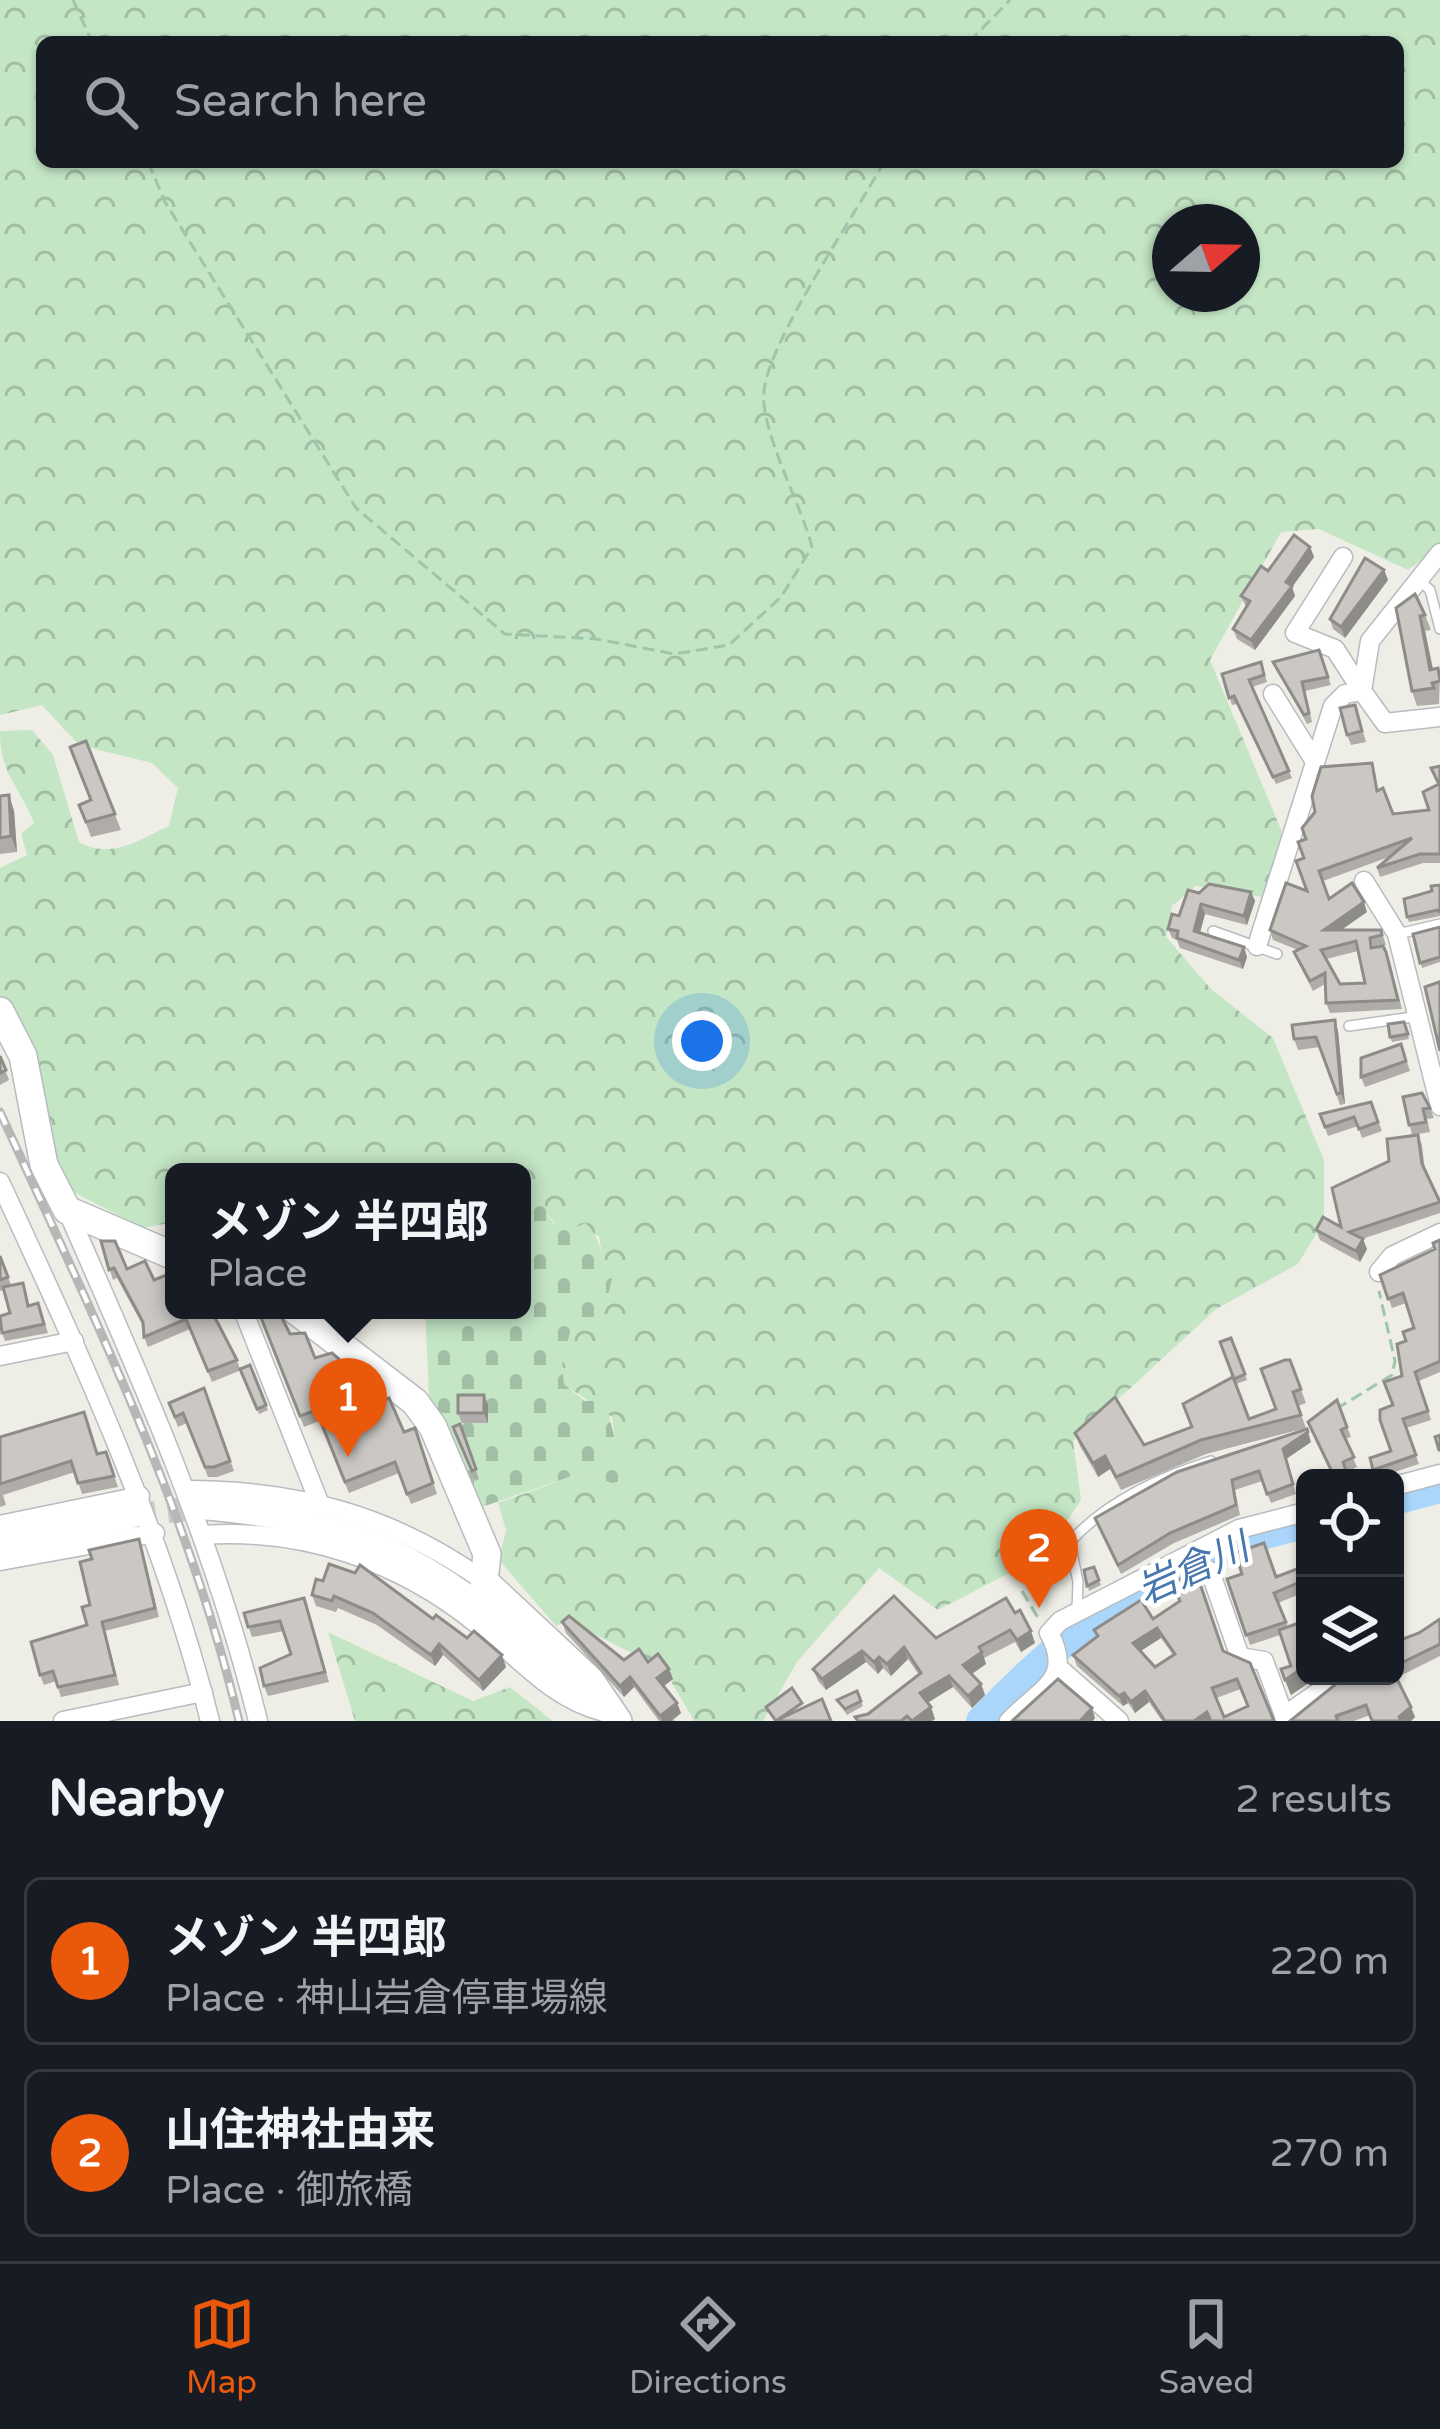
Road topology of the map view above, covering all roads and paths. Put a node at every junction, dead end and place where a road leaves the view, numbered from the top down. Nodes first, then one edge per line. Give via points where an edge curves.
1 (73, 0) edge
2 (1010, 0) edge
3 (89, 36) edge
4 (975, 36) edge
5 (151, 168) edge
6 (881, 168) edge
7 (1440, 553) edge
8 (1342, 557) dead end
9 (1419, 580) junction
10 (1440, 629) edge
11 (1362, 691) junction
12 (1273, 694) dead end
13 (1440, 717) edge
14 (1314, 760) junction
15 (1364, 881) dead end
16 (1440, 924) edge
17 (1213, 931) edge
18 (1397, 934) junction
19 (1257, 946) junction
20 (1277, 954) dead end
21 (0, 1011) edge
22 (1421, 1016) junction
23 (1348, 1026) dead end
24 (1440, 1106) edge
25 (0, 1182) edge
26 (67, 1210) junction
27 (1440, 1233) edge
28 (165, 1252) edge
29 (1378, 1272) joint
30 (247, 1319) edge
31 (307, 1319) edge
32 (74, 1341) junction
33 (0, 1356) edge
34 (1323, 1414) edge
35 (1218, 1459) edge
36 (1440, 1474) edge
37 (1404, 1484) edge
38 (194, 1499) junction
39 (319, 1502) junction
40 (136, 1506) junction
41 (1296, 1514) edge
42 (0, 1525) edge
43 (155, 1533) junction
44 (203, 1535) junction
45 (0, 1544) edge
46 (0, 1562) edge
47 (1210, 1571) dead end
48 (484, 1581) junction
49 (1022, 1591) dead end
50 (1033, 1609) dead end
51 (1077, 1610) junction
52 (1061, 1663) junction
53 (1329, 1685) edge
54 (203, 1692) junction
55 (613, 1717) edge
56 (1285, 1718) edge
57 (66, 1721) edge
58 (210, 1721) edge
59 (258, 1721) edge
60 (1009, 1721) edge
61 (1120, 1721) edge

1 - 3 path
2 - 4 path
5 - 6 path via 356,508 505,634 674,654 729,645 781,597 812,547 764,391 795,315
7 - 9 street
8 - 11 street via 1295,633 1335,649
9 - 10 lane via 1430,590
9 - 11 street via 1370,641
11 - 13 street via 1385,723
11 - 14 street via 1333,706
12 - 14 street
14 - 19 street
15 - 18 street
16 - 18 lane
17 - 19 lane
18 - 22 street
19 - 20 lane
21 - 26 main road via 22,1056 44,1165
22 - 23 lane
22 - 24 street
25 - 32 street
26 - 28 main road
26 - 38 street
27 - 29 street via 1392,1256
29 - 34 path via 1392,1376
30 - 39 street
31 - 48 main road via 415,1402 433,1427 488,1554
32 - 33 street
32 - 40 street
35 - 51 lane via 1167,1475 1081,1529 1070,1542
36 - 37 street
38 - 39 street via 256,1490
38 - 44 street
38 - 55 street via 297,1517 400,1551 486,1607
39 - 48 street via 379,1520
40 - 42 street
40 - 43 street
40 - 45 street
41 - 51 street via 1239,1528
43 - 46 street
43 - 54 street
44 - 55 street via 293,1537 390,1568 476,1623 569,1703
44 - 59 street
47 - 56 street via 1240,1657 1264,1661
48 - 55 main road via 590,1680
49 - 50 path
51 - 52 street via 1053,1626
52 - 60 street
52 - 61 street
53 - 56 street
54 - 57 street
54 - 58 street

